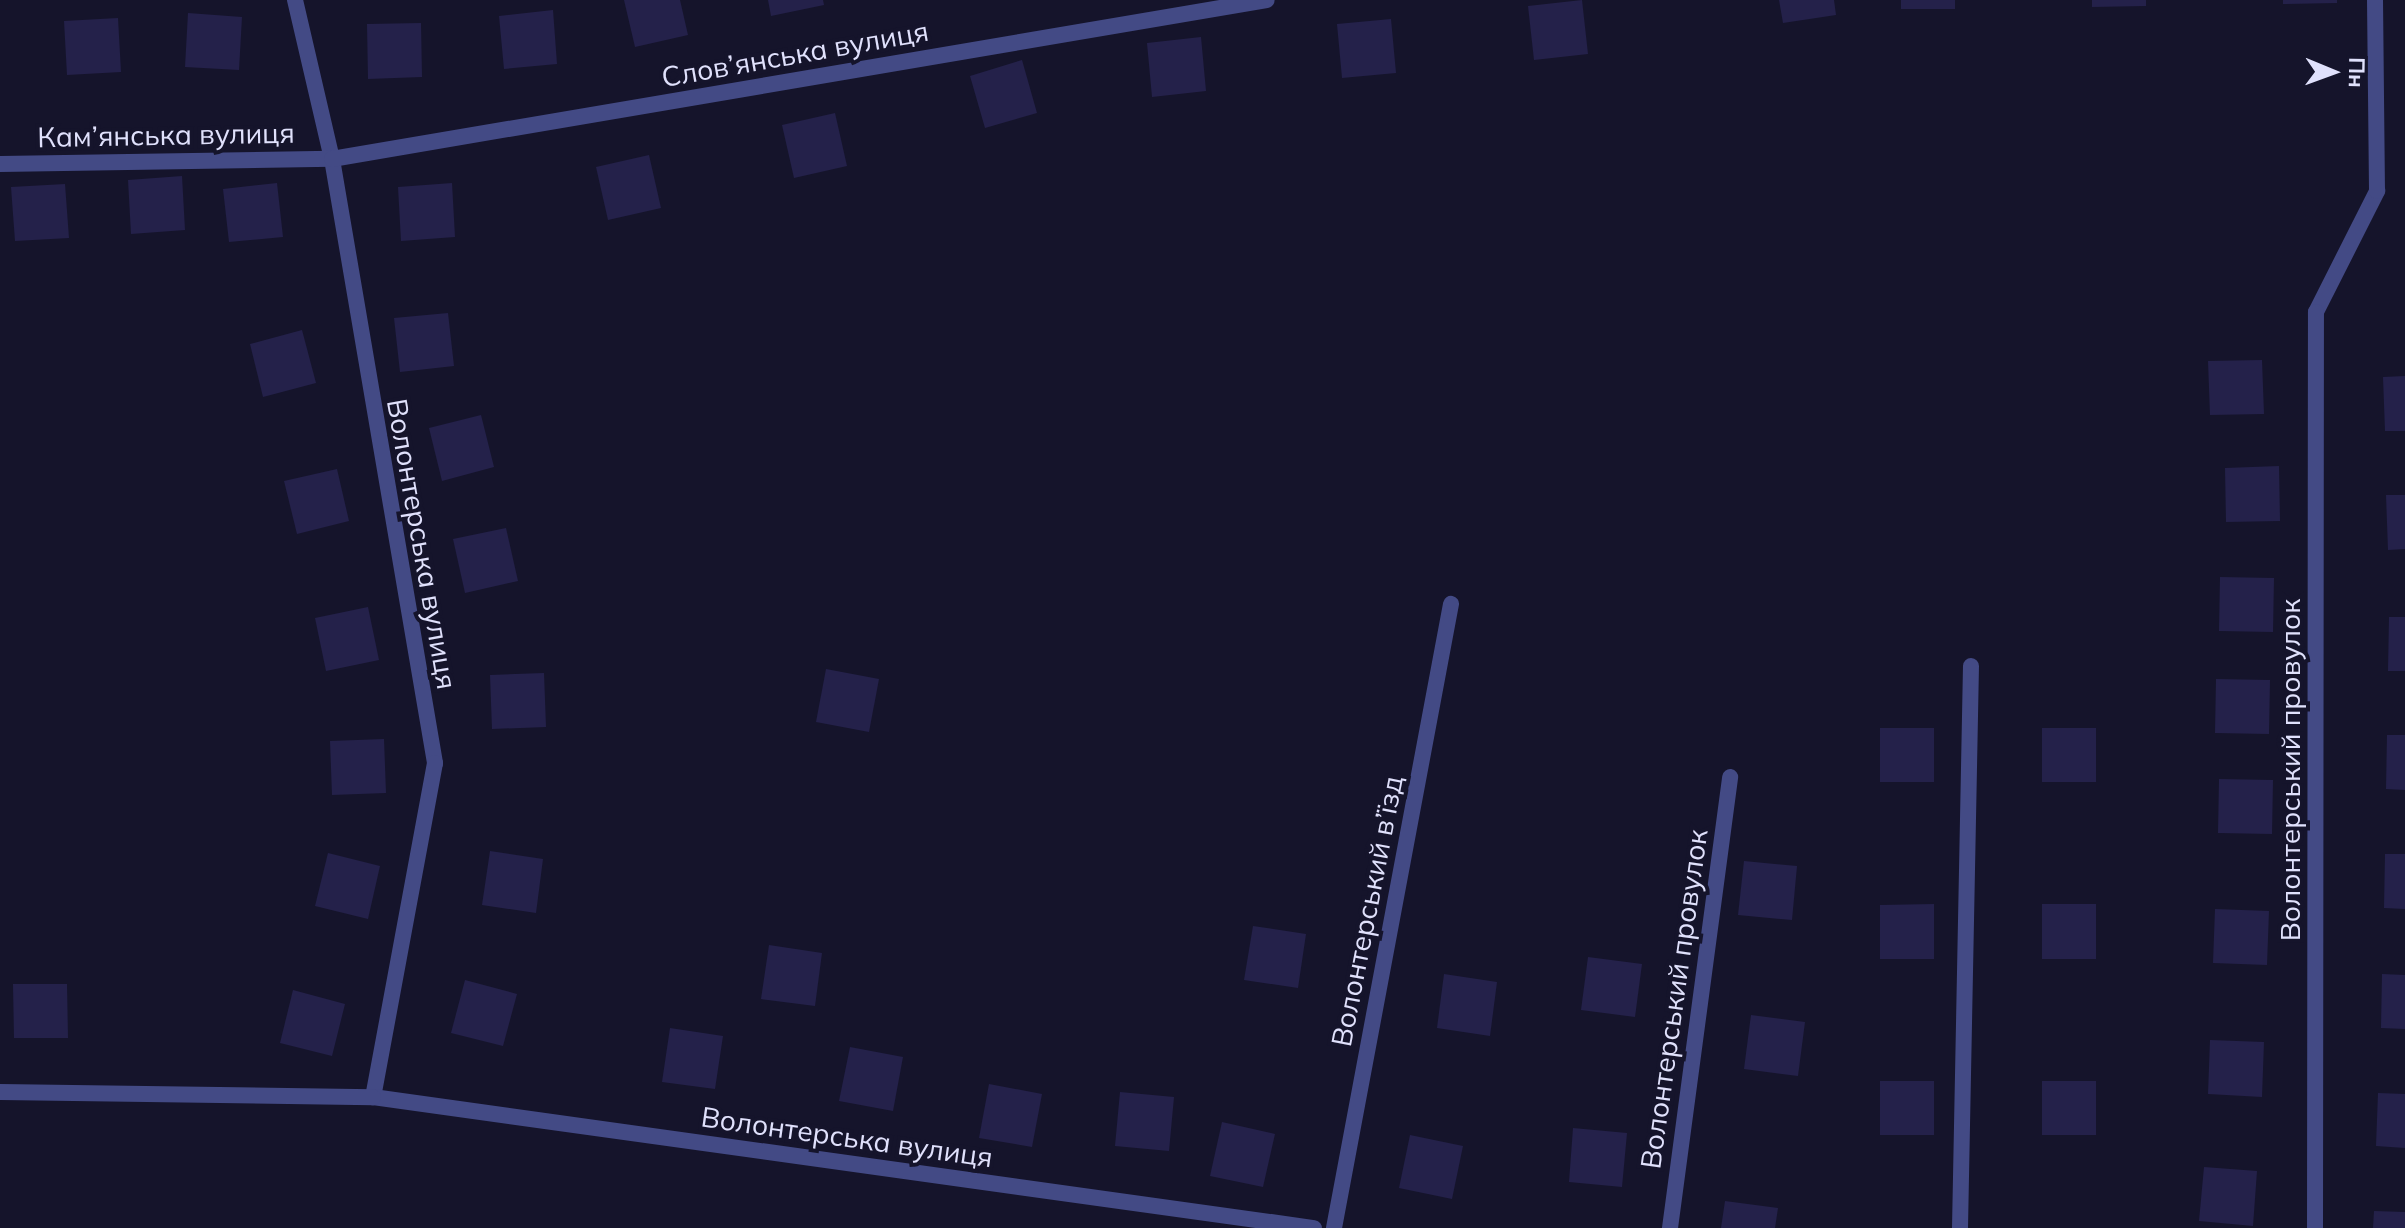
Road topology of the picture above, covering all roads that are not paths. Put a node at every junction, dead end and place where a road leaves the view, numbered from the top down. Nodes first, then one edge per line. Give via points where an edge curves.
1 (295, 0) edge
2 (1267, 0) edge
3 (2375, 0) edge
4 (332, 159) junction
5 (0, 164) edge
6 (1451, 604) dead end
7 (1971, 666) dead end
8 (1730, 777) dead end
9 (0, 1092) edge
10 (373, 1097) junction
11 (1314, 1228) edge
12 (1334, 1228) edge
13 (1670, 1228) edge
14 (1960, 1228) edge
15 (2315, 1228) edge

1 - 4 street, Волонтерська вулиця
2 - 4 street, Слов’янська вулиця
3 - 15 street, Волонтерський провулок via 2377,191 2316,312
4 - 5 street, Кам’янська вулиця
4 - 10 street, Волонтерська вулиця via 435,763
6 - 12 street, Волонтерський в’їзд
7 - 14 street
8 - 13 street, Волонтерський провулок
9 - 10 street, Волонтерська вулиця
10 - 11 street, Волонтерська вулиця

